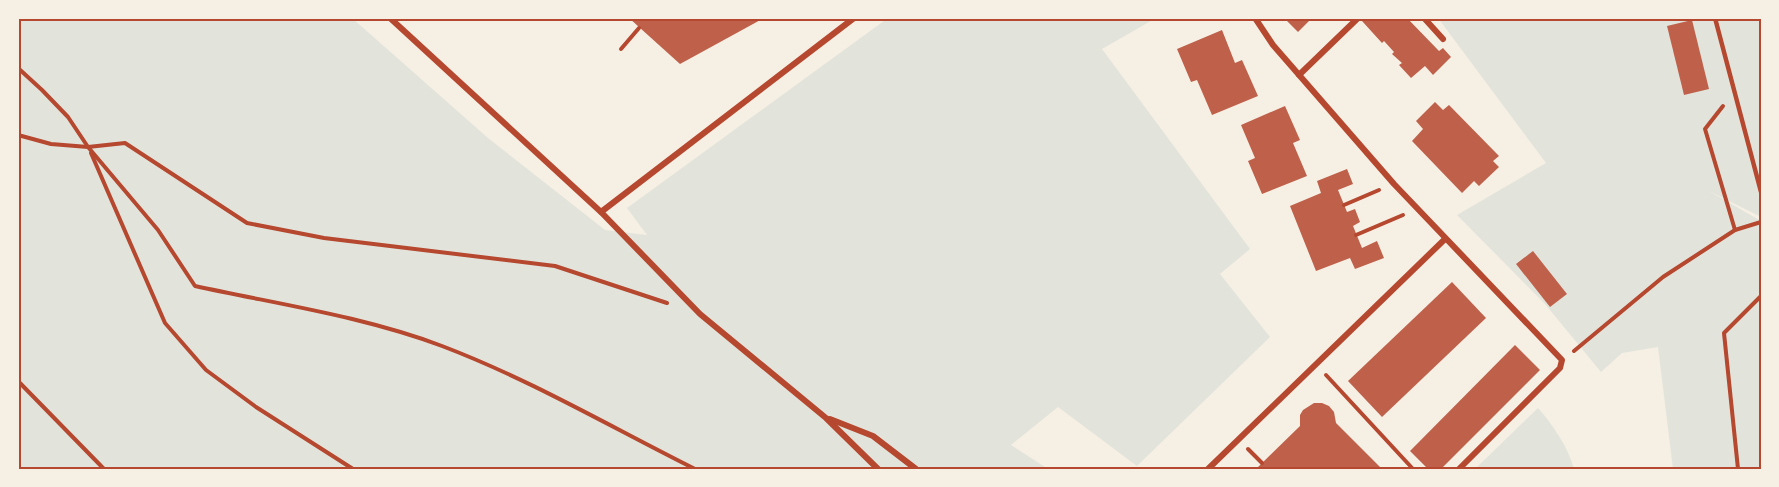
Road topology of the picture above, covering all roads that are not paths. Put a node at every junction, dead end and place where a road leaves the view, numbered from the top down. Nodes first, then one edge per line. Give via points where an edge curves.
1 (390, 18) edge
2 (854, 18) edge
3 (1255, 18) edge
4 (1358, 18) edge
5 (1424, 18) edge
6 (1715, 18) edge
7 (1443, 39) dead end
8 (1299, 75) junction
9 (1761, 192) edge
10 (601, 212) junction
11 (1446, 239) junction
12 (826, 418) junction
13 (878, 469) edge
14 (916, 469) edge
15 (1208, 469) edge
16 (1459, 469) edge

1 - 10 street
2 - 10 street
3 - 8 street
4 - 8 street
5 - 7 street
6 - 9 lane
8 - 11 street
10 - 12 street via 700,314
11 - 15 street
11 - 16 street via 1562,360 1560,368
12 - 13 street
12 - 14 street via 873,436

